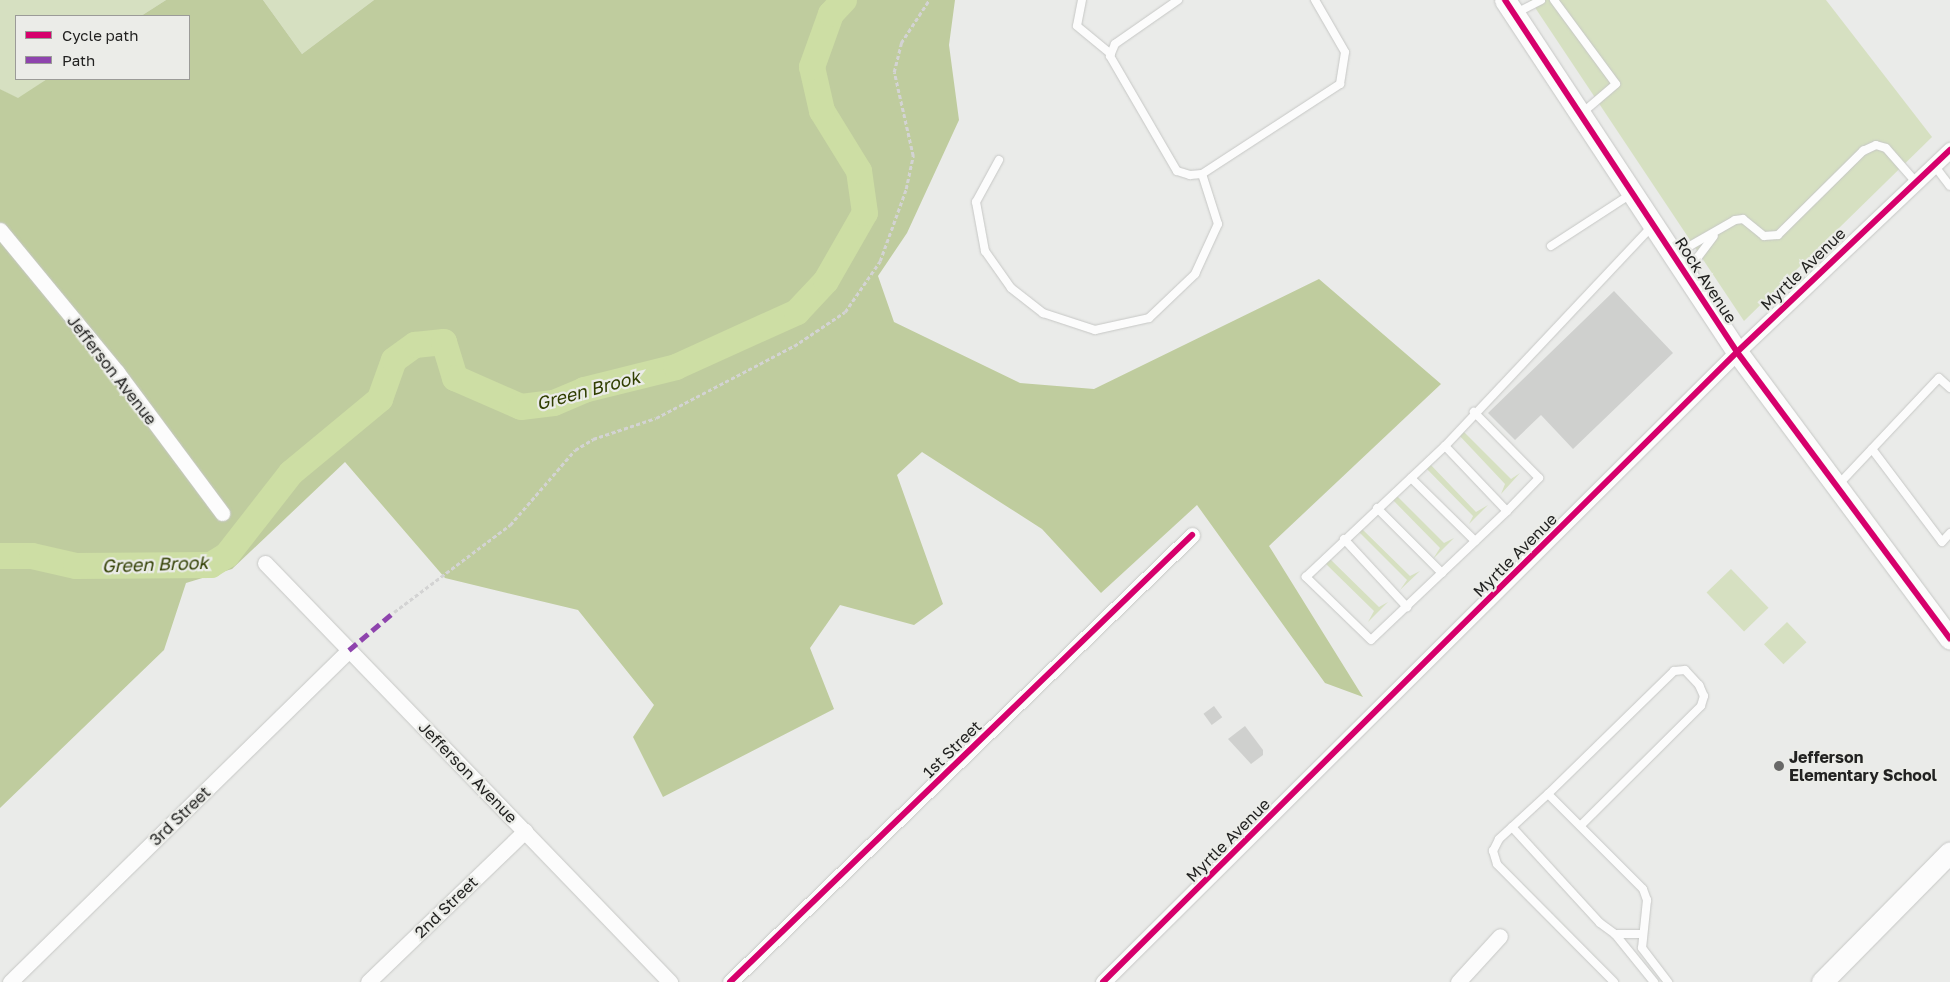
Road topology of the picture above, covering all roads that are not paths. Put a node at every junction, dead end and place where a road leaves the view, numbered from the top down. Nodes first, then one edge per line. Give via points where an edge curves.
1 (1082, 0) edge
2 (1178, 0) edge
3 (1315, 0) edge
4 (1541, 0) edge
5 (1554, 0) edge
6 (1509, 7) edge
7 (1111, 54) junction
8 (1580, 114) junction
9 (1950, 150) edge
10 (999, 160) dead end
11 (1934, 165) junction
12 (1202, 174) junction
13 (1915, 181) junction
14 (1950, 186) edge
15 (1632, 193) junction
16 (1653, 224) junction
17 (0, 230) edge
18 (1719, 230) junction
19 (1551, 246) dead end
20 (1674, 255) junction
21 (1690, 280) junction
22 (1737, 352) junction
23 (1950, 388) edge
24 (1474, 412) junction
25 (1445, 446) junction
26 (1872, 448) junction
27 (1411, 478) junction
28 (1836, 486) junction
29 (1378, 508) junction
30 (1507, 511) junction
31 (222, 513) dead end
32 (1950, 534) edge
33 (1192, 535) dead end
34 (1344, 539) junction
35 (1475, 541) junction
36 (265, 563) dead end
37 (1442, 573) junction
38 (1407, 607) junction
39 (1950, 639) edge
40 (350, 650) junction
41 (1548, 794) junction
42 (1580, 826) junction
43 (1512, 827) junction
44 (524, 831) junction
45 (1950, 852) edge
46 (1615, 934) junction
47 (1642, 934) junction
48 (1500, 936) dead end
49 (1111, 979) edge
50 (10, 982) edge
51 (368, 982) edge
52 (670, 982) edge
53 (730, 982) edge
54 (1458, 982) edge
55 (1614, 982) edge
56 (1654, 982) edge
57 (1668, 982) edge
58 (1822, 982) edge

1 - 7 lane via 1078,26
2 - 7 lane via 1115,44
3 - 12 lane via 1345,52 1340,84
4 - 6 lane
5 - 8 lane via 1616,84
6 - 8 street, Rock Avenue
7 - 12 lane via 1112,67 1177,172
8 - 15 street, Rock Avenue
9 - 11 street, Myrtle Avenue
10 - 12 lane via 976,202 985,251 1011,288 1043,313 1095,330 1150,318 1195,274 1218,224
11 - 13 street, Myrtle Avenue
11 - 14 lane
13 - 18 lane via 1886,148 1876,145 1863,151 1778,235 1764,236 1744,219
13 - 22 street, Myrtle Avenue
15 - 16 street, Rock Avenue
15 - 19 lane
16 - 20 street, Rock Avenue
16 - 24 lane
17 - 31 street, Jefferson Avenue via 117,372
18 - 20 lane
18 - 21 lane via 1698,257
20 - 21 street, Rock Avenue
21 - 22 street, Rock Avenue
22 - 28 street, Rock Avenue
22 - 49 street, Myrtle Avenue
23 - 26 lane via 1939,378
24 - 25 lane
24 - 30 lane via 1539,478
25 - 27 lane
25 - 30 lane
26 - 28 lane
26 - 32 lane via 1942,542
27 - 29 lane
27 - 35 lane
28 - 39 street, Rock Avenue
29 - 34 lane
29 - 37 lane
30 - 35 lane
33 - 53 street, 1st Street
34 - 38 lane
34 - 38 lane via 1306,577 1372,640
35 - 37 lane
36 - 40 street, Jefferson Avenue
37 - 38 lane
40 - 44 street, Jefferson Avenue
40 - 50 street, 3rd Street
41 - 42 lane
41 - 42 lane via 1674,671 1685,670 1700,685 1704,696 1701,706
41 - 43 lane
42 - 47 lane via 1643,889 1647,900
43 - 46 lane
43 - 55 lane via 1493,851 1497,864
44 - 51 street, 2nd Street
44 - 52 street, Jefferson Avenue
45 - 58 street
46 - 47 lane
46 - 56 lane
47 - 57 lane via 1642,948
48 - 54 street

